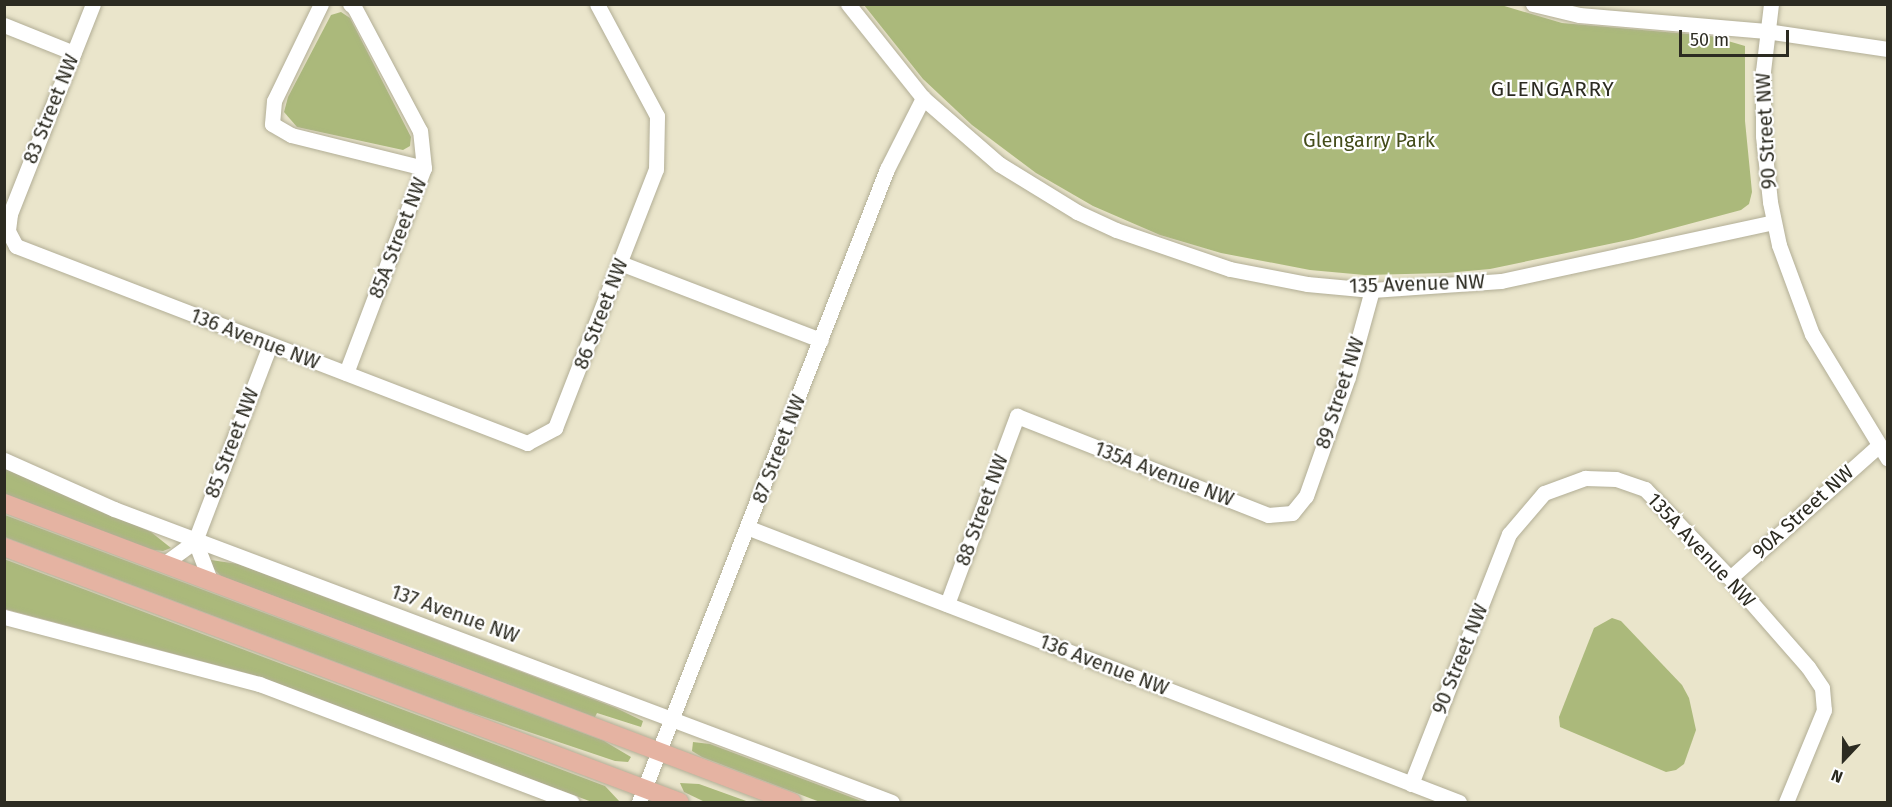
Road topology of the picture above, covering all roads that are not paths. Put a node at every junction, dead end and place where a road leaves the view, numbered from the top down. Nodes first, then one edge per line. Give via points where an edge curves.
1 (93, 4) edge
2 (321, 4) edge
3 (597, 4) edge
4 (848, 4) edge
5 (1533, 4) edge
6 (1771, 4) edge
7 (352, 6) edge
8 (4, 25) edge
9 (1766, 32) junction
10 (1887, 49) edge
11 (74, 53) junction
12 (923, 98) junction
13 (424, 168) junction
14 (10, 214) joint
15 (1773, 222) junction
16 (620, 263) junction
17 (1372, 290) junction
18 (821, 340) junction
19 (270, 345) junction
20 (346, 373) junction
21 (1017, 416) joint
22 (527, 443) joint
23 (1876, 447) junction
24 (1887, 459) edge
25 (4, 460) edge
26 (1306, 496) joint
27 (4, 503) edge
28 (749, 528) junction
29 (1509, 534) joint
30 (195, 541) junction
31 (4, 548) edge
32 (165, 563) junction
33 (1730, 578) junction
34 (210, 580) junction
35 (947, 604) junction
36 (4, 617) edge
37 (674, 720) junction
38 (660, 752) junction
39 (1411, 784) junction
40 (642, 796) edge
41 (572, 802) edge
42 (680, 802) edge
43 (792, 802) edge
44 (892, 802) edge
45 (1459, 802) edge
46 (1786, 802) edge

1 - 11 street, 83 Street NW
2 - 13 street via 274,101 272,124 291,135
3 - 16 street, 86 Street NW via 657,116 656,169
4 - 12 street, 135 Avenue NW
5 - 9 street via 1579,15
6 - 9 street, 90 Street NW
7 - 13 street, 85A Street NW via 420,131
8 - 11 street
9 - 10 street
9 - 15 street, 90 Street NW via 1763,124
11 - 14 street, 83 Street NW
12 - 17 street, 135 Avenue NW via 999,164 1077,212 1116,230 1230,269 1307,284
12 - 18 street, 87 Street NW via 887,170
13 - 20 street, 85A Street NW
14 - 19 street, 136 Avenue NW via 8,231 16,246
15 - 17 street, 135 Avenue NW via 1501,281
15 - 23 street via 1793,289 1812,334
16 - 18 street
16 - 22 street, 86 Street NW via 555,428
17 - 26 street, 89 Street NW via 1348,377
18 - 28 street, 87 Street NW
19 - 20 street, 136 Avenue NW
19 - 30 street, 85 Street NW
20 - 22 street, 136 Avenue NW
21 - 26 street, 135A Avenue NW via 1268,515 1292,513
21 - 35 street, 88 Street NW
23 - 24 street
23 - 33 street, 90A Street NW
25 - 30 street, 137 Avenue NW
27 - 32 main road
28 - 35 street, 136 Avenue NW
28 - 37 street, 87 Street NW
29 - 33 street, 135A Avenue NW via 1544,493 1585,478 1616,479 1645,489
29 - 39 street, 90 Street NW
30 - 32 street
30 - 34 street
30 - 37 street, 137 Avenue NW
31 - 40 main road
32 - 34 main road
33 - 46 street, 135A Avenue NW via 1822,688 1824,710
34 - 38 main road
35 - 39 street, 136 Avenue NW
36 - 41 street via 259,684
37 - 38 street, 87 Street NW
37 - 44 street, 137 Avenue NW
38 - 40 street, 87 Street NW
38 - 43 main road
39 - 45 street, 136 Avenue NW
40 - 42 main road

